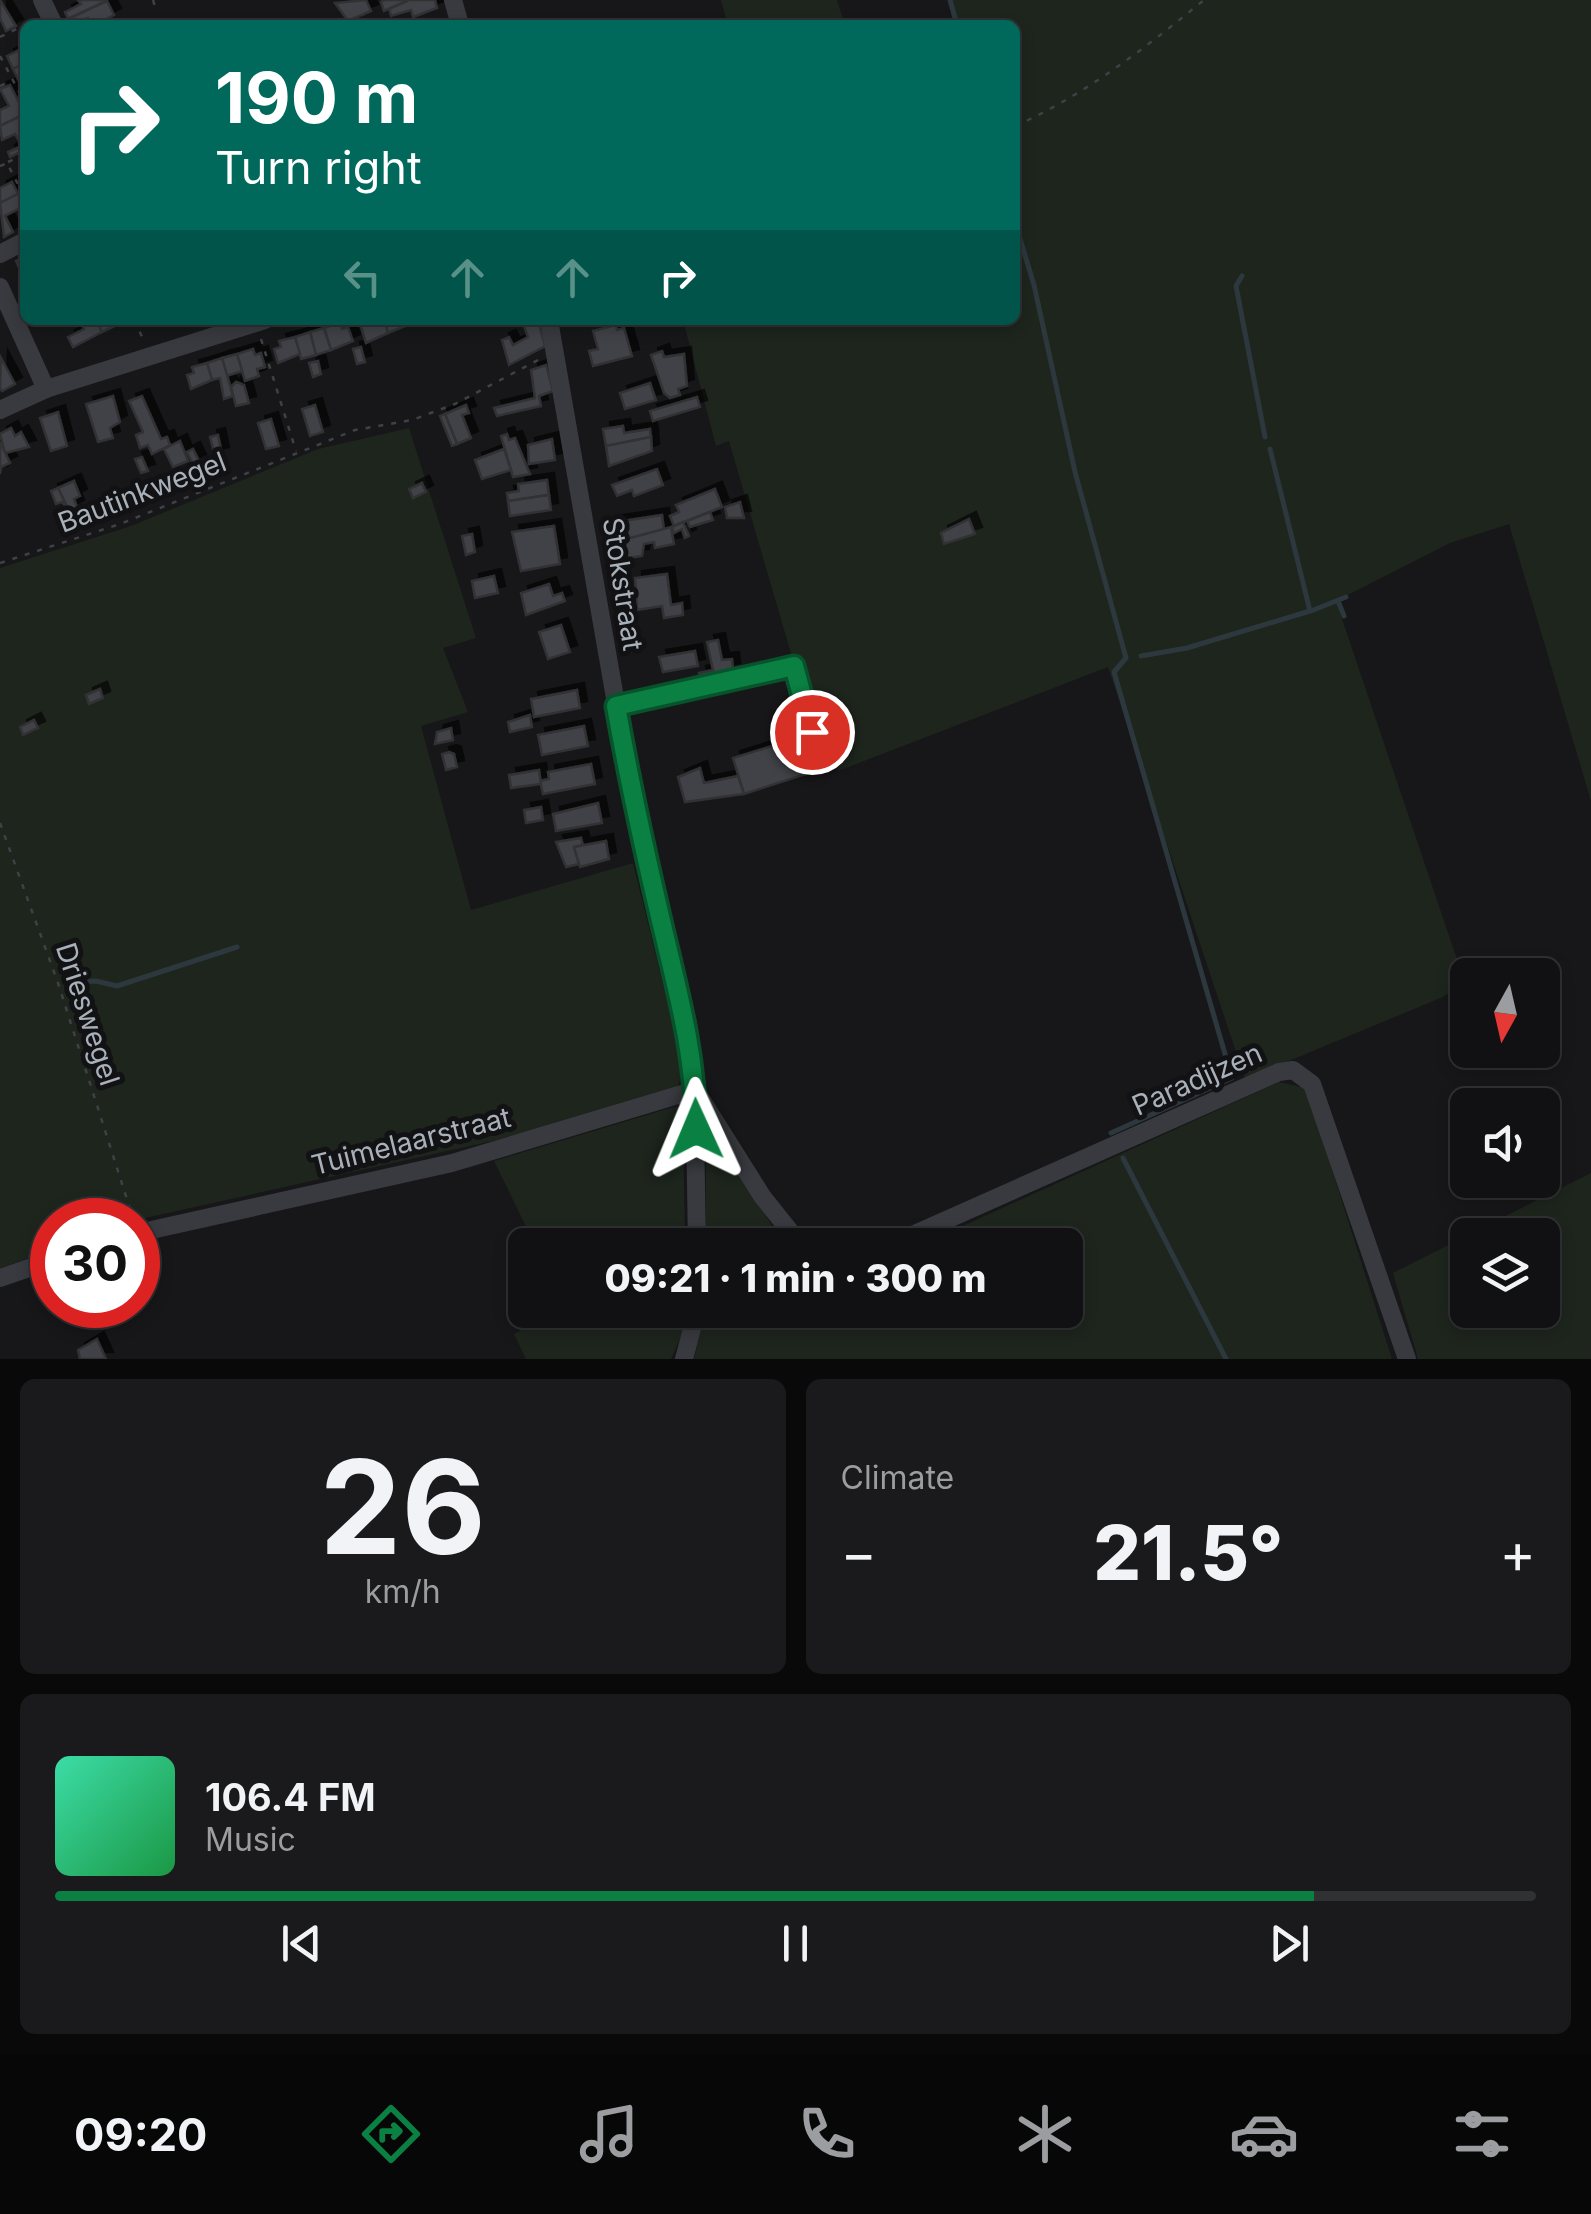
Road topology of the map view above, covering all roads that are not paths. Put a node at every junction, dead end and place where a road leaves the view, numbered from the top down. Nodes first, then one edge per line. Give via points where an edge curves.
1 (0, 287) edge
2 (227, 325) edge
3 (551, 325) edge
4 (202, 328) edge
5 (46, 389) junction
6 (0, 410) edge
7 (616, 706) junction
8 (812, 732) dead end
9 (695, 1090) junction
10 (160, 1228) edge
11 (696, 1228) edge
12 (787, 1228) edge
13 (928, 1228) edge
14 (30, 1268) edge
15 (0, 1278) edge
16 (692, 1328) edge
17 (684, 1359) edge
18 (1408, 1359) edge

1 - 5 street
2 - 4 street
3 - 7 street, Stokstraat
4 - 5 street via 150,355
5 - 6 street
7 - 8 lane via 794,666
7 - 9 street, Stokstraat via 688,1023
9 - 10 street, Tuimelaarstraat via 452,1163
9 - 11 street, Stokstraat
9 - 12 street
13 - 18 street, Paradijzen via 1293,1070 1312,1084
14 - 15 street
16 - 17 street

